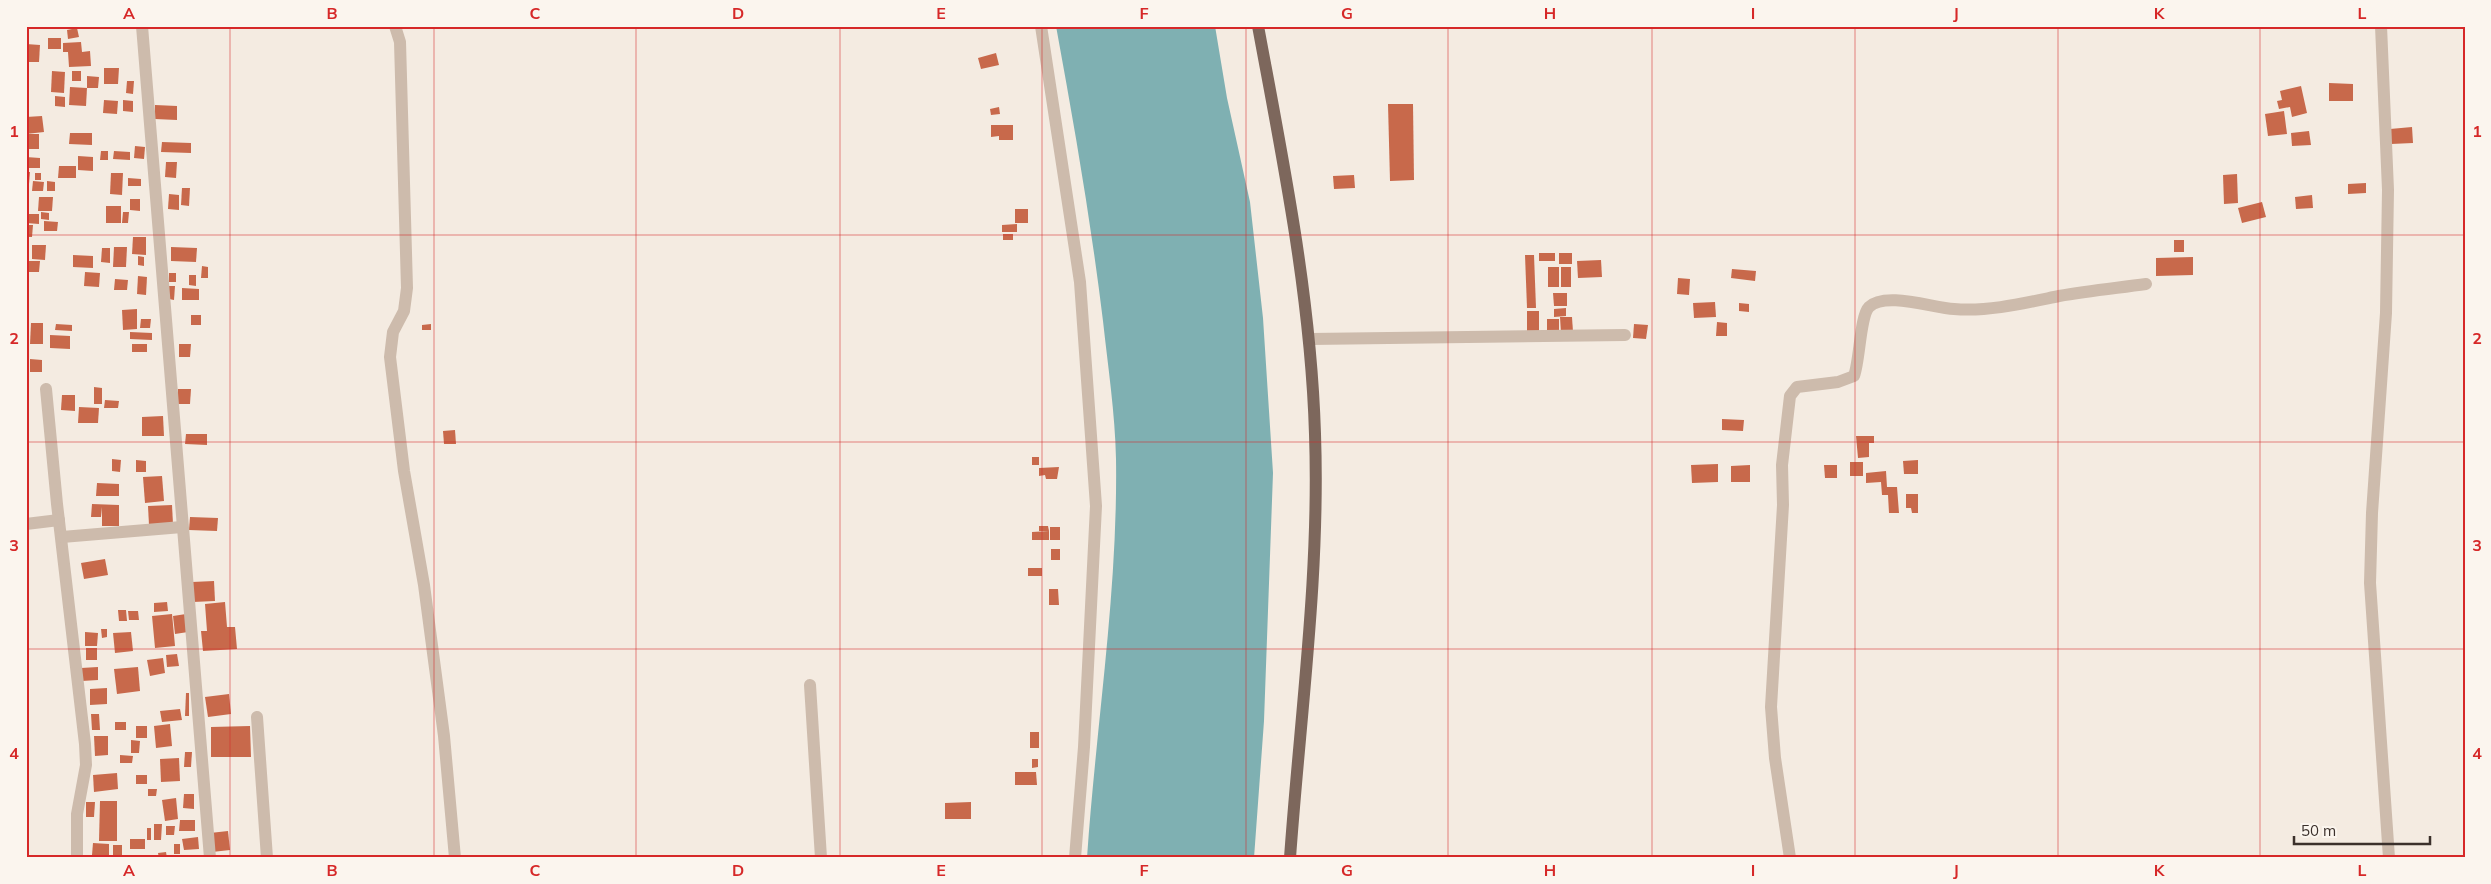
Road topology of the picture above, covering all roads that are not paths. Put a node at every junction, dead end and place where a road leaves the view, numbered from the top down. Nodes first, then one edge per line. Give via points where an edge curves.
1 (142, 26) edge
2 (395, 26) edge
3 (1041, 26) edge
4 (1258, 26) edge
5 (2381, 26) edge
6 (2146, 284) dead end
7 (1625, 335) dead end
8 (1310, 339) junction
9 (46, 389) dead end
10 (59, 520) junction
11 (26, 524) edge
12 (182, 527) junction
13 (62, 537) junction
14 (810, 685) dead end
15 (257, 717) dead end
16 (77, 858) edge
17 (210, 858) edge
18 (267, 858) edge
19 (455, 858) edge
20 (821, 858) edge
21 (1075, 858) edge
22 (1290, 858) edge
23 (1790, 858) edge
24 (2389, 858) edge

1 - 12 street
2 - 19 street via 400,42 408,288 404,311 393,332 390,357 444,736
3 - 21 street via 1080,282 1096,506
4 - 8 main road
5 - 24 street via 2388,199 2386,313 2370,583
6 - 23 street via 2012,305 1963,309 1879,301 1868,308 1863,319 1859,363 1854,376 1838,382 1797,387 1790,396 1782,465 1783,505 1771,707 1774,758
7 - 8 street
8 - 22 main road via 1315,435 1314,569
9 - 10 street
10 - 11 street
10 - 13 street
12 - 13 street
12 - 17 street
13 - 16 street via 86,765 78,814
14 - 20 street
15 - 18 street

